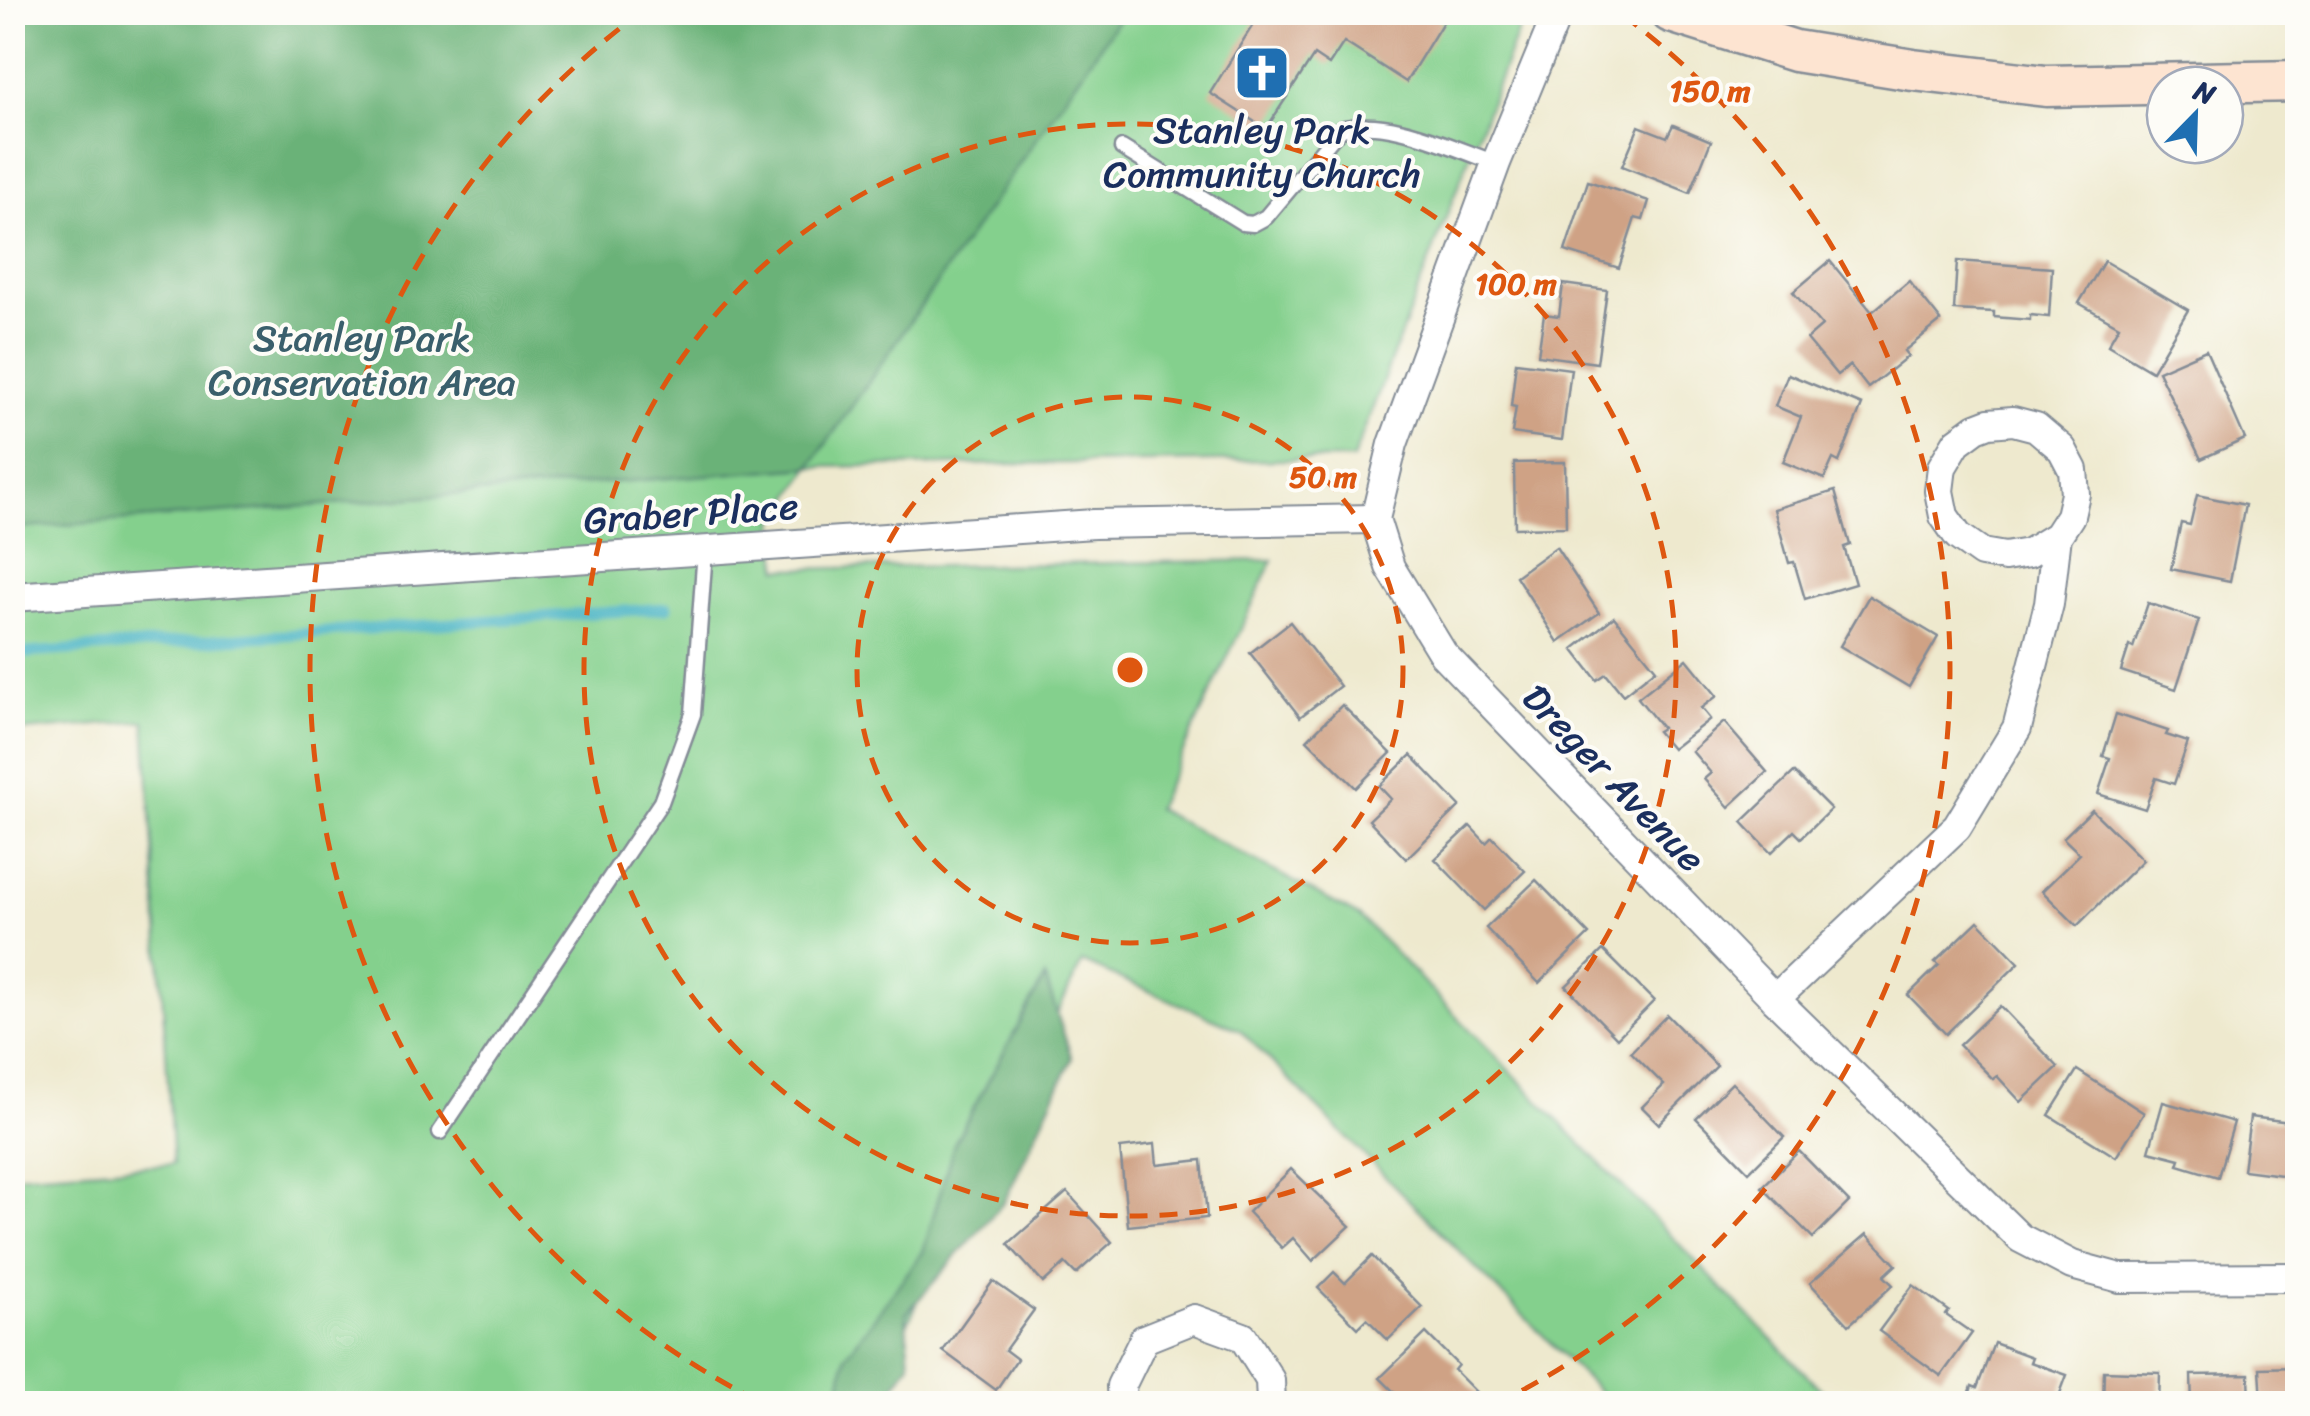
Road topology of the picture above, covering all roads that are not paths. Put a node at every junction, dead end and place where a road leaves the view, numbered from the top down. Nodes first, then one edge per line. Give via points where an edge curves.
1 (1558, 12) edge
2 (1671, 12) edge
3 (2298, 82) edge
4 (1122, 148) dead end
5 (1496, 163) junction
6 (1375, 519) junction
7 (2056, 536) junction
8 (706, 550) junction
9 (12, 597) edge
10 (1775, 999) junction
11 (440, 1132) dead end
12 (2298, 1277) edge
13 (1122, 1404) edge
14 (1271, 1404) edge

1 - 5 street
2 - 3 main road via 1795,51 2046,86
4 - 5 lane via 1253,224 1339,130 1353,125 1407,133
5 - 6 street via 1392,444
6 - 8 street, Graber Place via 1094,524
6 - 10 street, Dreger Avenue via 1390,567 1443,654
7 - 7 street via 2075,494 2062,448 2036,427 2013,421 1989,423 1957,442 1942,468 1939,491 1944,516 1958,536 2005,557 2029,553
7 - 10 street via 2049,604 2017,728 1956,827
8 - 9 street, Graber Place
8 - 11 lane via 692,714 661,802
10 - 12 street, Dreger Avenue via 2020,1238 2072,1265 2120,1278
13 - 14 street via 1121,1386 1144,1339 1194,1319 1243,1337 1270,1380

